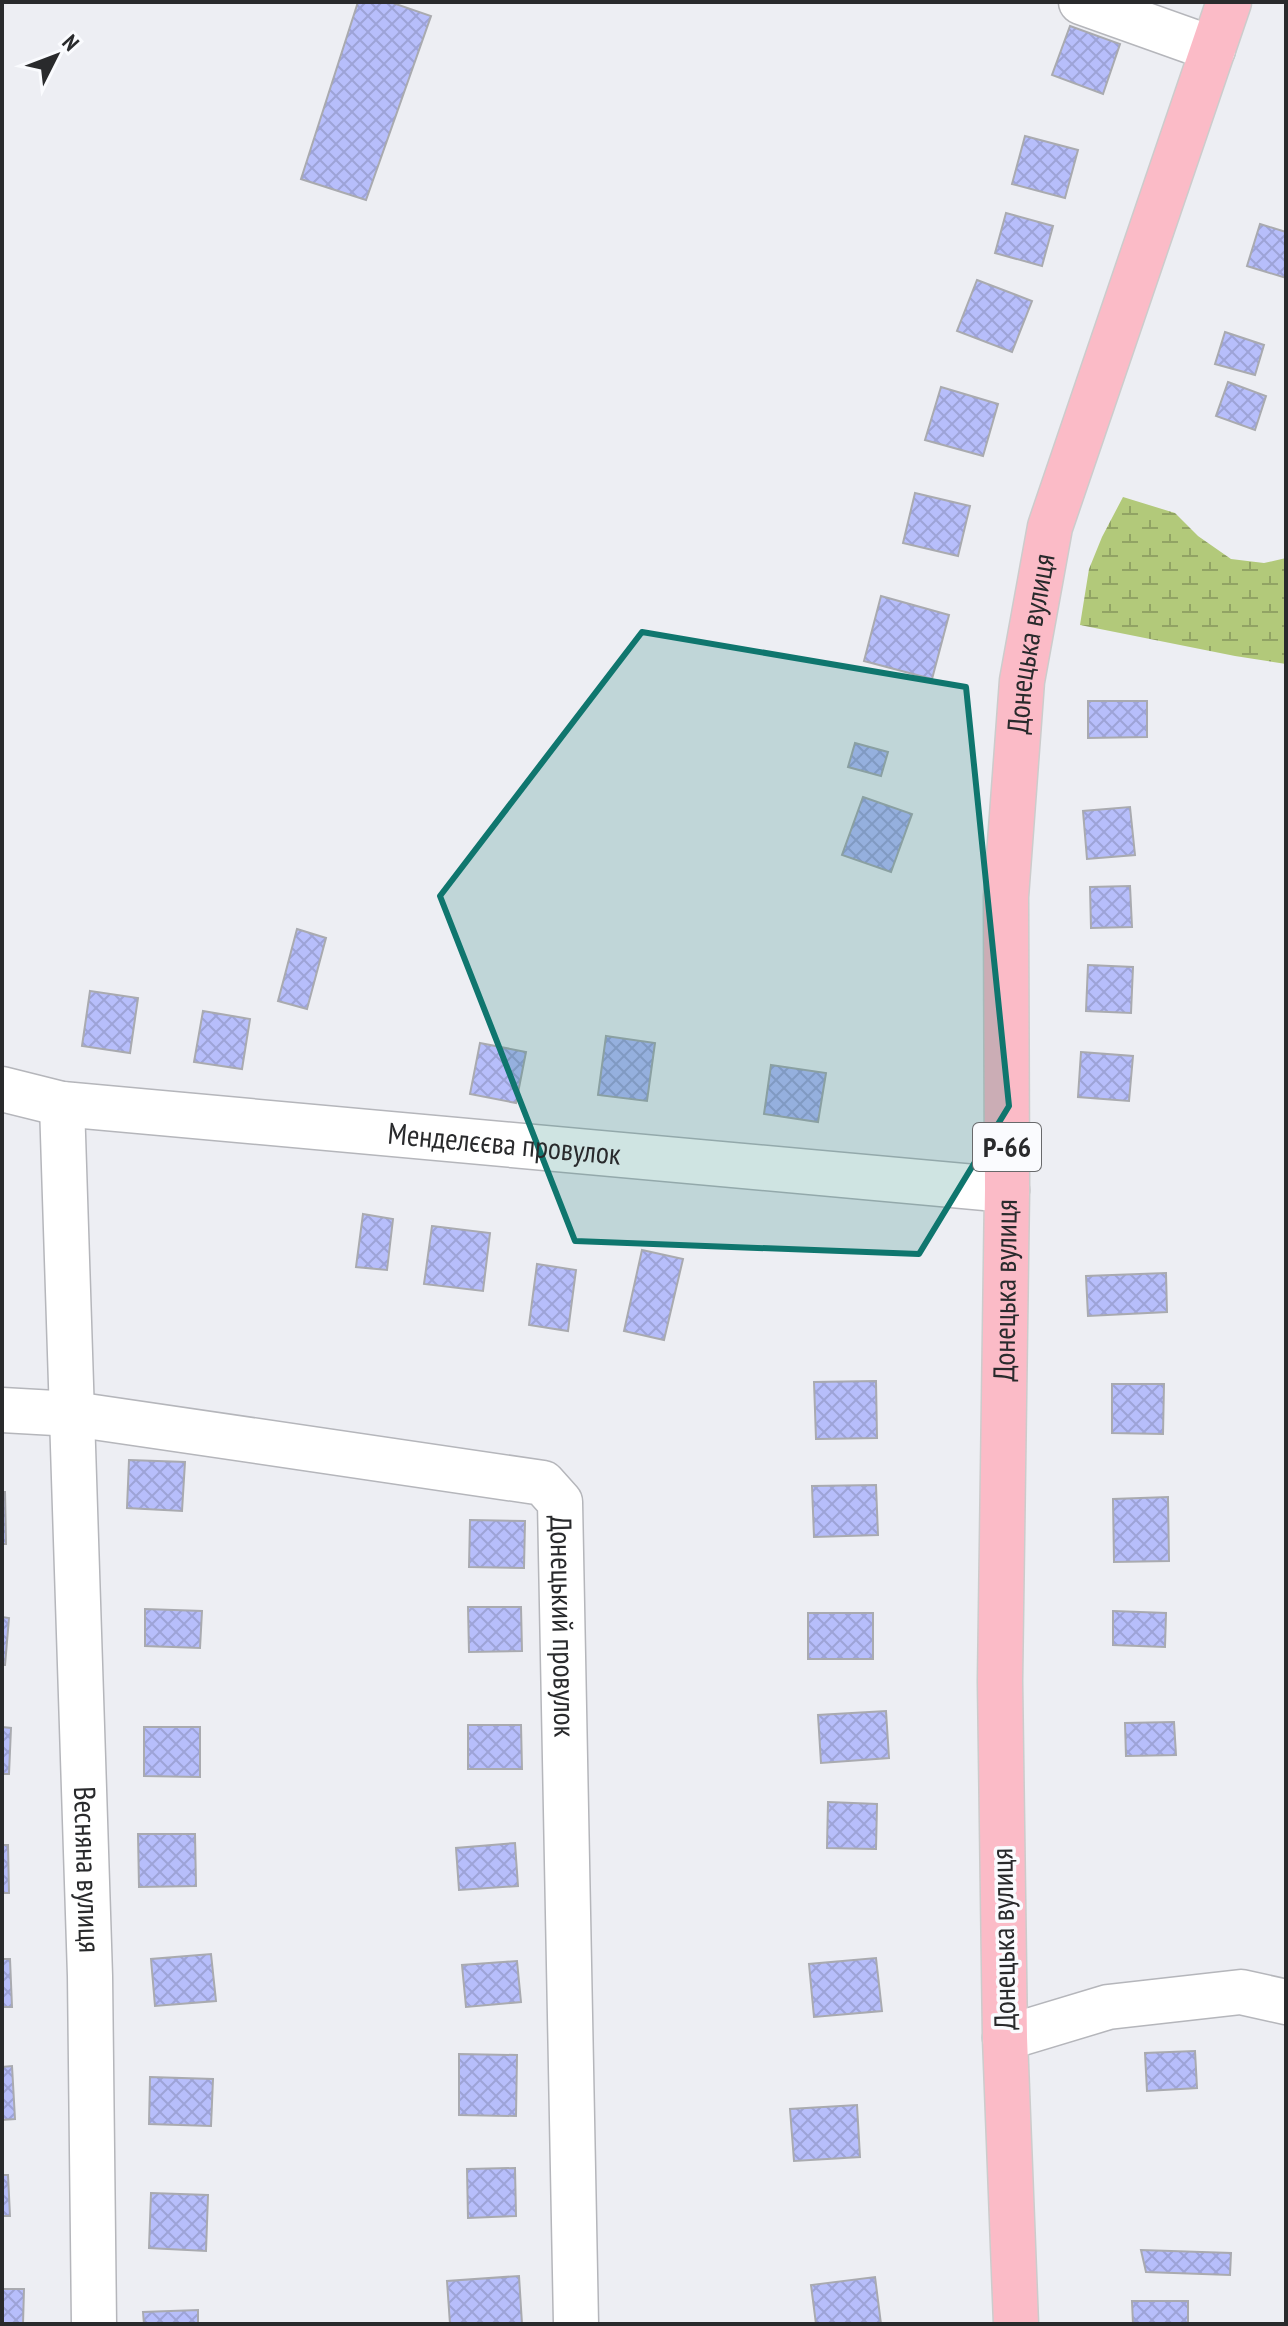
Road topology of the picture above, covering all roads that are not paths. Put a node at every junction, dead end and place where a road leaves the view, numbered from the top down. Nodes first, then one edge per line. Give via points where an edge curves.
1 (1081, 2) edge
2 (1229, 2) edge
3 (1213, 49) junction
4 (2, 1089) edge
5 (62, 1104) junction
6 (1007, 1190) junction
7 (2, 1410) edge
8 (73, 1414) junction
9 (1286, 2002) edge
10 (1005, 2038) junction
11 (94, 2324) edge
12 (576, 2324) edge
13 (1016, 2324) edge

1 - 3 street
2 - 3 main road, Донецька вулиця / Р-66
3 - 6 main road, Донецька вулиця / Р-66 via 1050,527 1022,681 1006,897
4 - 5 street, Менделєєва провулок
5 - 6 street, Менделєєва провулок
5 - 8 street, Весняна вулиця
6 - 10 main road, Донецька вулиця / Р-66 via 1000,1681
7 - 8 street, Донецький провулок
8 - 11 street, Весняна вулиця via 90,1976
8 - 12 street, Донецький провулок via 543,1483 560,1502
9 - 10 street via 1241,1992 1108,2007
10 - 13 main road, Донецька вулиця / Р-66

